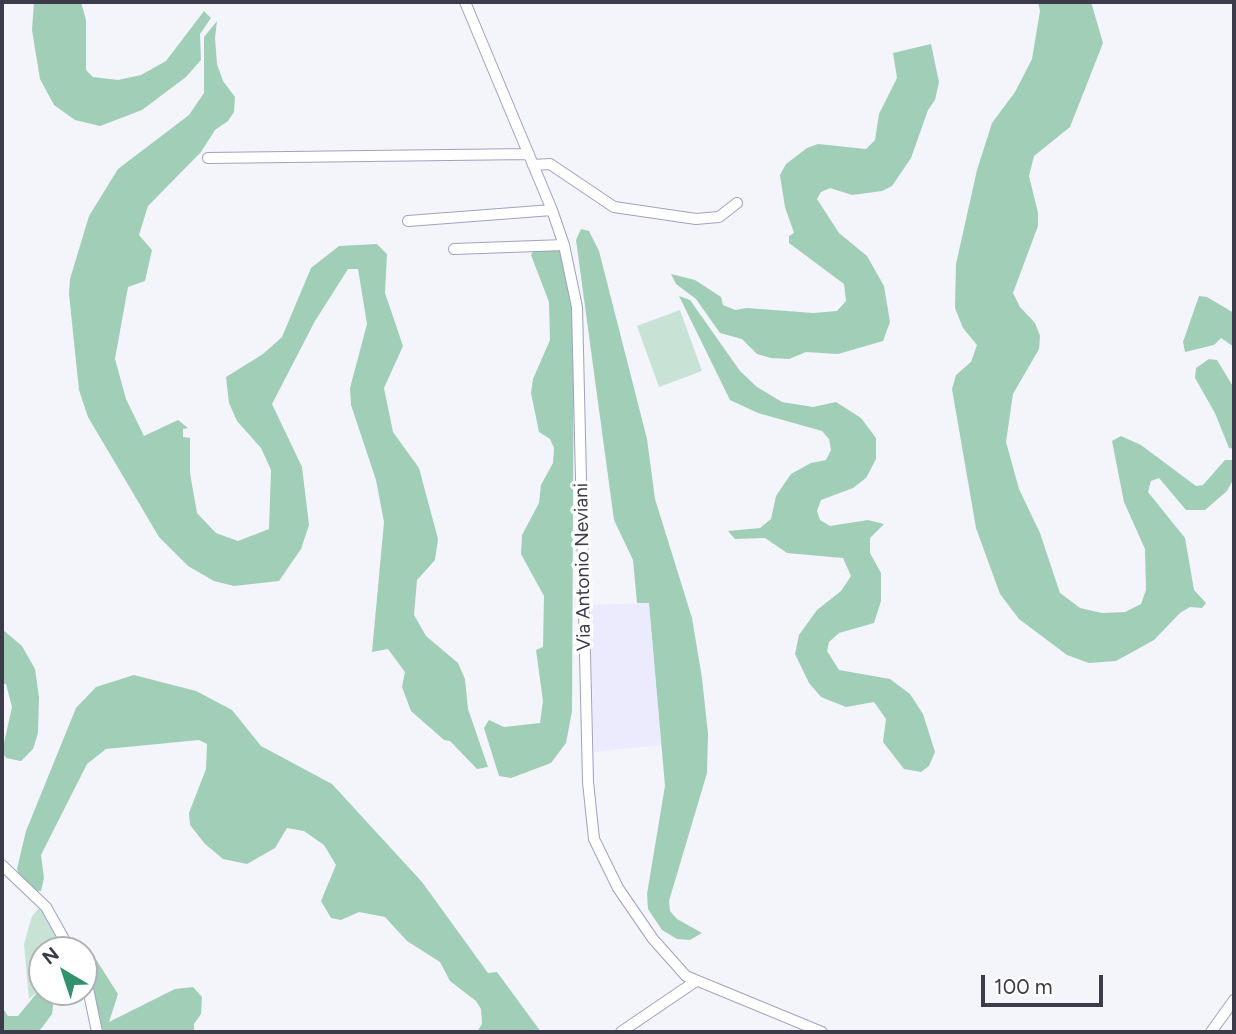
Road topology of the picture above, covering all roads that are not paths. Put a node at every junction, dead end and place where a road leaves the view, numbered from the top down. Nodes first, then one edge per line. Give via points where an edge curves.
1 (465, 2) edge
2 (528, 154) junction
3 (208, 158) dead end
4 (533, 165) junction
5 (737, 203) dead end
6 (552, 210) junction
7 (408, 221) dead end
8 (564, 245) junction
9 (454, 249) dead end
10 (2, 865) edge
11 (62, 936) edge
12 (696, 981) junction
13 (1234, 1000) edge
14 (92, 1006) edge
15 (97, 1032) edge
16 (621, 1032) edge
17 (822, 1032) edge
18 (1211, 1032) edge

1 - 2 street, Via Antonio Neviani
2 - 3 street
2 - 4 street, Via Antonio Neviani
4 - 5 street via 550,164 614,207 696,219 719,218
4 - 6 street, Via Antonio Neviani
6 - 7 street
6 - 8 street, Via Antonio Neviani
8 - 9 street
8 - 12 street, Via Antonio Neviani via 577,312 593,832 609,874 653,939 674,965
10 - 11 street via 46,907
12 - 16 street
12 - 17 street, Via Antonio Neviani
13 - 18 street
14 - 15 street

